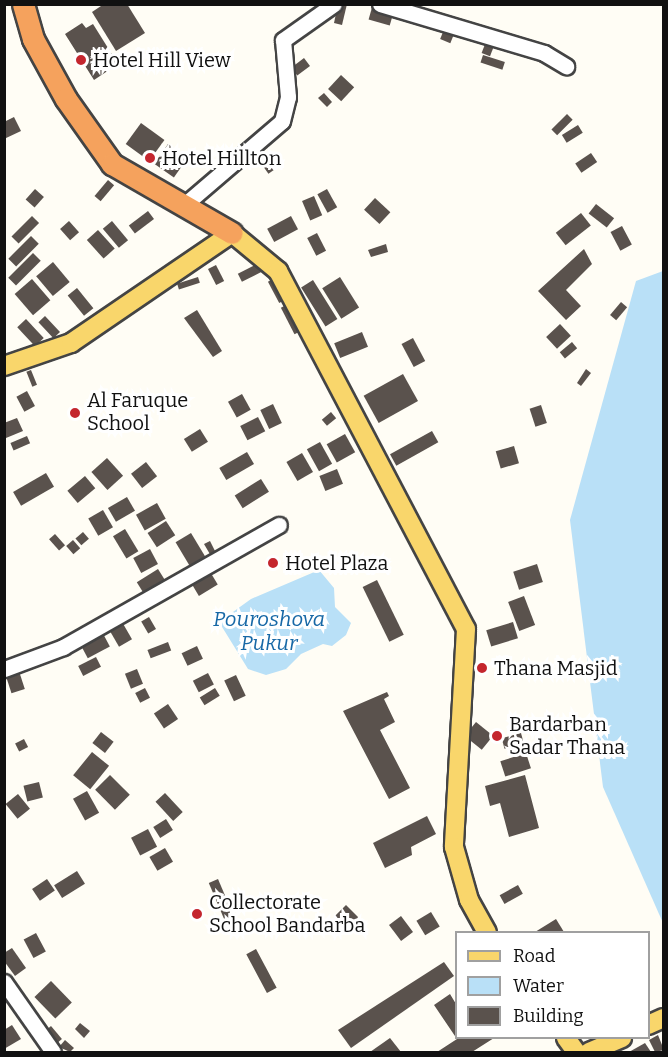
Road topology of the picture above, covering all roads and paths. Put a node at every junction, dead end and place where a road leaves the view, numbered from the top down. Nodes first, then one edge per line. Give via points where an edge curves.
1 (23, 4) edge
2 (334, 4) edge
3 (380, 4) edge
4 (566, 66) dead end
5 (183, 206) junction
6 (232, 233) junction
7 (4, 366) edge
8 (279, 525) dead end
9 (4, 669) edge
10 (486, 931) edge
11 (4, 982) edge
12 (567, 1039) edge
13 (620, 1039) edge
14 (45, 1050) edge
15 (576, 1053) edge
16 (589, 1053) edge

1 - 5 highway via 33,39 61,89 112,164
2 - 5 street via 283,40 288,98 282,121
3 - 4 street via 544,53
5 - 6 highway
6 - 7 main road via 70,343
6 - 10 main road via 278,272 466,629 454,846 470,900
8 - 9 street via 63,647
11 - 14 street
12 - 15 main road
13 - 16 main road

